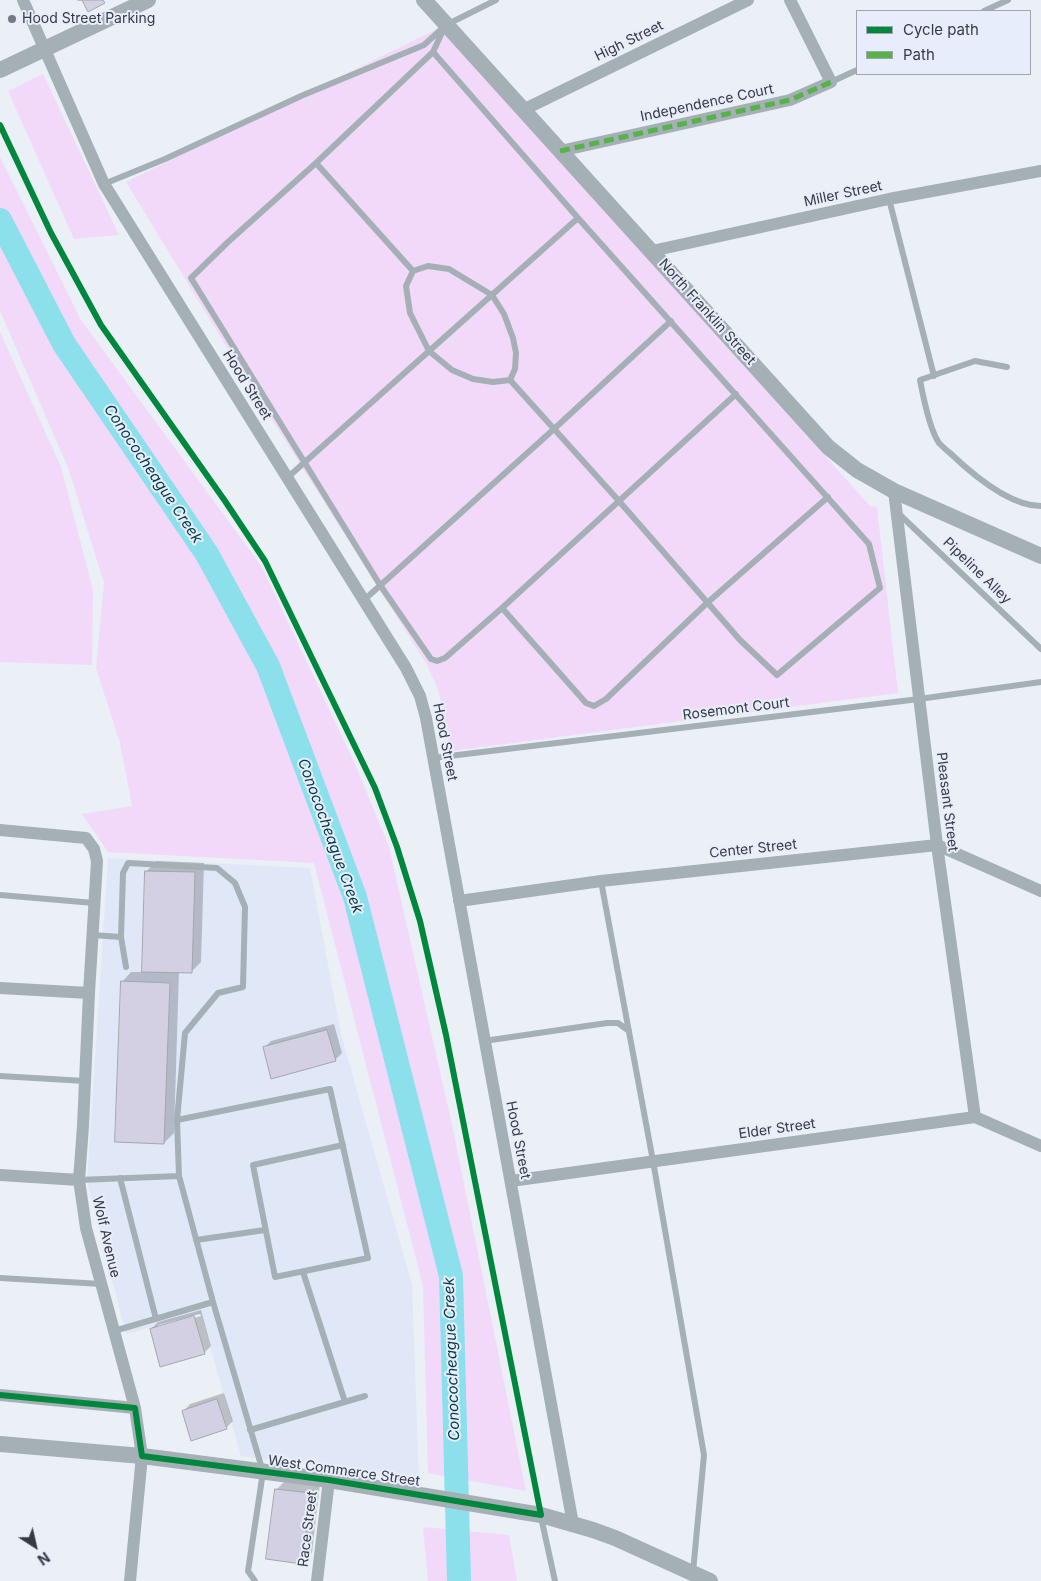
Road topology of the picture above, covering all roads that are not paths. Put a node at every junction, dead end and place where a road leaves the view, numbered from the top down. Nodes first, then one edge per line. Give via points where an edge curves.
1 (23, 0) edge
2 (148, 0) edge
3 (424, 0) edge
4 (496, 0) edge
5 (748, 0) edge
6 (790, 0) edge
7 (1008, 0) edge
8 (986, 10) edge
9 (446, 25) junction
10 (45, 48) junction
11 (433, 52) junction
12 (0, 70) edge
13 (856, 70) edge
14 (831, 82) junction
15 (523, 110) junction
16 (560, 151) junction
17 (316, 163) junction
18 (1041, 171) edge
19 (104, 184) junction
20 (889, 199) junction
21 (578, 218) junction
22 (652, 251) junction
23 (413, 271) junction
24 (492, 295) junction
25 (671, 321) junction
26 (429, 351) junction
27 (1006, 368) dead end
28 (934, 376) junction
29 (510, 380) junction
30 (736, 394) junction
31 (554, 429) junction
32 (306, 462) junction
33 (287, 478) junction
34 (894, 491) junction
35 (828, 497) junction
36 (619, 501) junction
37 (1041, 506) edge
38 (895, 510) junction
39 (1041, 556) edge
40 (380, 585) junction
41 (364, 600) junction
42 (707, 603) junction
43 (502, 608) junction
44 (1041, 649) edge
45 (1041, 682) edge
46 (919, 699) junction
47 (433, 758) junction
48 (0, 830) edge
49 (937, 845) junction
50 (601, 881) junction
51 (1041, 891) edge
52 (0, 895) edge
53 (459, 901) junction
54 (94, 903) junction
55 (92, 935) junction
56 (121, 936) junction
57 (126, 967) dead end
58 (0, 988) edge
59 (89, 993) junction
60 (628, 1031) junction
61 (484, 1041) junction
62 (0, 1076) edge
63 (85, 1081) junction
64 (975, 1117) junction
65 (177, 1120) junction
66 (343, 1145) junction
67 (1041, 1146) edge
68 (653, 1161) junction
69 (0, 1175) edge
70 (178, 1176) junction
71 (120, 1178) junction
72 (79, 1180) junction
73 (511, 1181) junction
74 (265, 1230) junction
75 (196, 1240) junction
76 (303, 1272) junction
77 (0, 1278) edge
78 (101, 1284) junction
79 (213, 1302) junction
80 (156, 1319) junction
81 (114, 1330) junction
82 (0, 1396) edge
83 (365, 1396) dead end
84 (345, 1402) junction
85 (135, 1408) junction
86 (250, 1430) junction
87 (0, 1444) edge
88 (142, 1456) junction
89 (263, 1472) junction
90 (329, 1480) junction
91 (541, 1516) junction
92 (572, 1524) junction
93 (692, 1573) junction
94 (130, 1581) edge
95 (255, 1581) edge
96 (317, 1581) edge
97 (555, 1581) edge
98 (710, 1581) edge

1 - 10 street, Hood Street
2 - 10 street
3 - 9 street, North Franklin Street
4 - 9 lane
5 - 15 street, High Street
6 - 14 street
7 - 8 lane
9 - 11 lane
9 - 15 street, North Franklin Street
9 - 19 lane via 424,45
10 - 12 street
10 - 19 street, Hood Street
11 - 17 lane
11 - 21 lane
13 - 14 lane, Independence Court
14 - 16 street, Independence Court via 790,100
15 - 16 street, North Franklin Street
16 - 22 street, North Franklin Street
17 - 23 lane
17 - 32 lane via 191,278
18 - 20 street, Miller Street
19 - 33 street, Hood Street
20 - 22 street, Miller Street
20 - 28 lane
21 - 24 lane
21 - 25 lane
22 - 34 street, North Franklin Street via 828,447 857,470
23 - 24 lane via 428,266 449,269
23 - 26 lane via 406,286 410,313
24 - 26 lane
24 - 29 lane via 513,338 515,369
25 - 30 lane
25 - 31 lane
26 - 29 lane via 452,370 473,379
26 - 32 lane
27 - 28 lane via 975,361
28 - 37 lane via 920,380 924,403 938,442 968,470 1002,494
29 - 31 lane
30 - 35 lane
30 - 36 lane
31 - 36 lane
31 - 40 lane
32 - 33 lane
32 - 40 lane
33 - 41 street, Hood Street
34 - 38 street, Pleasant Street
34 - 39 street, North Franklin Street
35 - 42 lane
35 - 42 lane via 870,544 880,588 777,676
36 - 42 lane
36 - 43 lane
38 - 44 lane, Pipeline Alley
38 - 46 street, Pleasant Street
40 - 41 lane
40 - 43 lane via 431,659 437,661 445,658
41 - 47 street, Hood Street via 420,696
42 - 43 lane via 594,706 586,703
45 - 46 lane, Rosemont Court
46 - 47 lane, Rosemont Court
46 - 49 street, Pleasant Street
47 - 53 street, Hood Street
48 - 54 street, Wolf Avenue via 86,838 97,861
49 - 50 street, Center Street
49 - 51 street, Center Street
49 - 64 street, Pleasant Street
50 - 53 street, Center Street
50 - 60 lane
52 - 54 lane
53 - 61 street, Hood Street
54 - 55 street, Wolf Avenue
55 - 56 lane
55 - 59 street, Wolf Avenue
56 - 57 lane
56 - 65 lane via 123,873 128,863 217,868 235,883 245,907 242,987 218,993 185,1032
58 - 59 street
59 - 63 street, Wolf Avenue
60 - 61 lane via 618,1023 606,1023
60 - 68 lane
61 - 73 street, Hood Street
62 - 63 lane
63 - 72 street, Wolf Avenue
64 - 67 street
64 - 68 street, Elder Street
65 - 66 lane via 330,1089
65 - 70 lane
66 - 74 lane via 253,1164
66 - 76 lane via 368,1258
68 - 73 street, Elder Street
68 - 93 lane via 704,1455
69 - 72 street
70 - 71 lane
70 - 75 lane
71 - 72 lane
71 - 80 lane
72 - 78 street, Wolf Avenue via 86,1228
73 - 92 street, Hood Street
74 - 75 lane
74 - 76 lane via 275,1277
75 - 79 lane
76 - 84 lane
77 - 78 lane
78 - 81 street, Wolf Avenue
79 - 80 lane
79 - 86 lane
80 - 81 lane
81 - 85 street, Wolf Avenue
82 - 85 street
83 - 84 lane
84 - 86 lane
85 - 88 street, Wolf Avenue
86 - 89 lane
87 - 88 street, West Commerce Street
88 - 89 street, West Commerce Street
88 - 94 street, Wolf Avenue
89 - 90 street, West Commerce Street
89 - 95 lane via 248,1571
90 - 91 street, West Commerce Street
90 - 96 street, Race Street
91 - 92 street, West Commerce Street
91 - 97 lane
92 - 93 street, West Commerce Street via 615,1538
93 - 98 street, West Commerce Street

